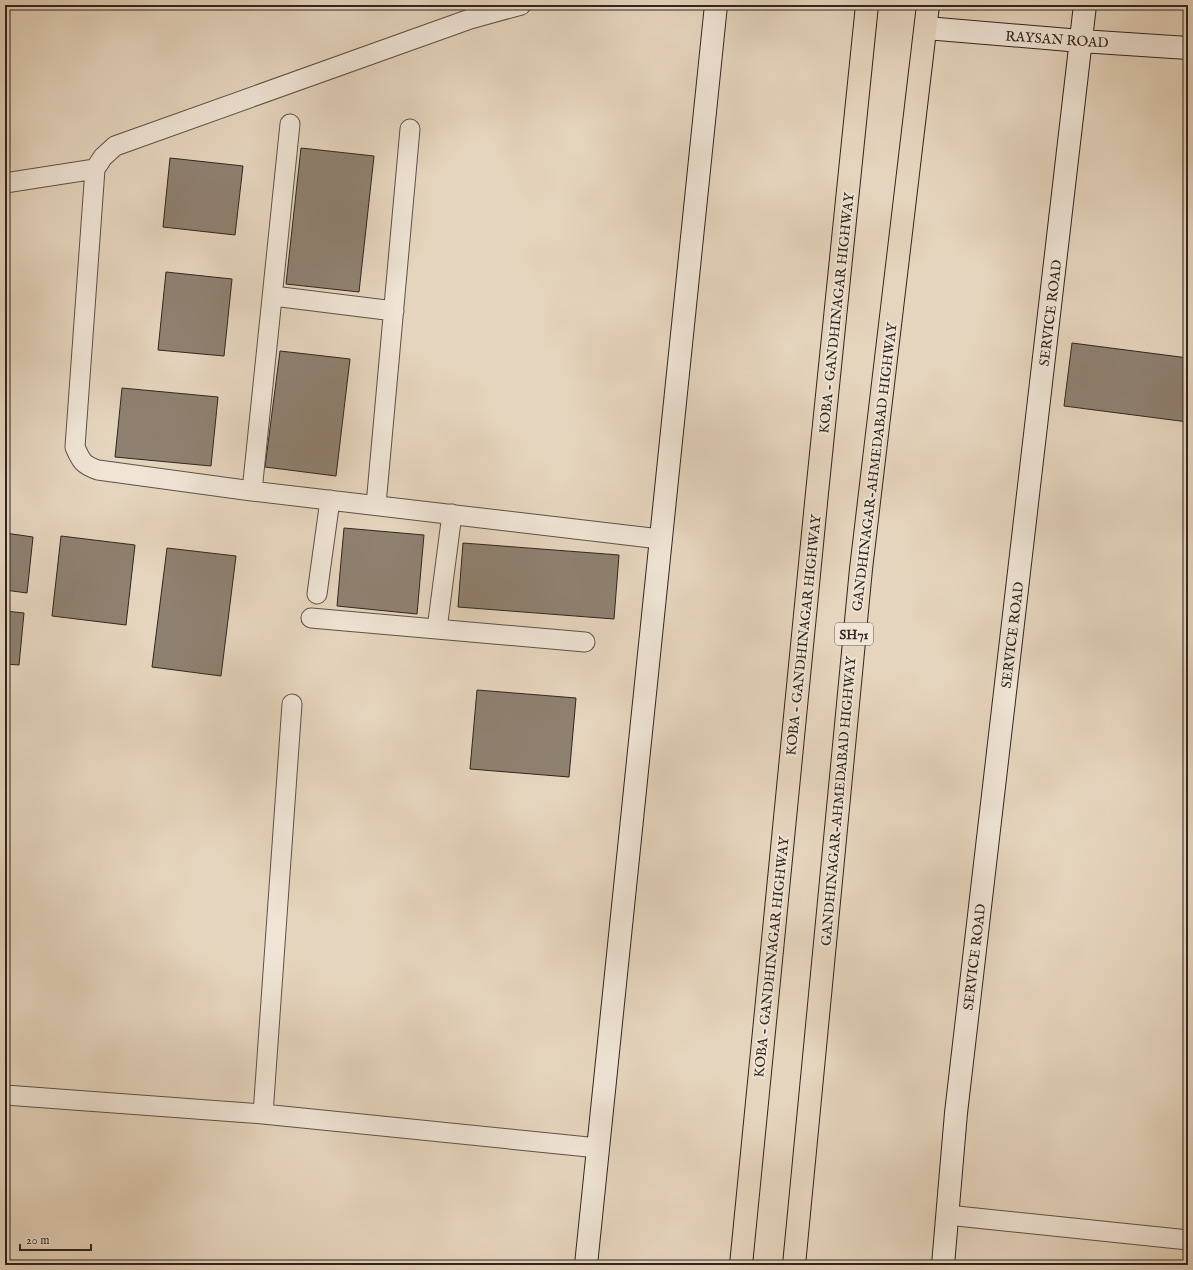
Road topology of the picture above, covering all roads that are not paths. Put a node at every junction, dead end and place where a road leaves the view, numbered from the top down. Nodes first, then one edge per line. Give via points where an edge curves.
1 (521, 5) edge
2 (716, 5) edge
3 (867, 5) edge
4 (928, 5) edge
5 (1085, 5) edge
6 (926, 28) junction
7 (1081, 41) junction
8 (1188, 48) edge
9 (290, 124) dead end
10 (410, 129) dead end
11 (95, 169) junction
12 (5, 182) edge
13 (273, 296) junction
14 (394, 311) junction
15 (252, 491) junction
16 (330, 500) junction
17 (376, 505) junction
18 (452, 514) junction
19 (660, 539) junction
20 (317, 594) dead end
21 (310, 618) dead end
22 (437, 629) junction
23 (585, 642) dead end
24 (292, 704) dead end
25 (5, 1095) edge
26 (263, 1114) junction
27 (598, 1148) junction
28 (947, 1215) junction
29 (1188, 1240) edge
30 (586, 1265) edge
31 (741, 1265) edge
32 (794, 1265) edge
33 (943, 1265) edge

1 - 11 street via 470,19 115,146
2 - 19 street
3 - 31 main road, KOBA - GANDHINAGAR HIGHWAY
4 - 6 main road, GANDHINAGAR-AHMEDABAD HIGHWAY / SH71
5 - 7 street, SERVICE ROAD
6 - 7 street, RAYSAN ROAD
6 - 32 main road, GANDHINAGAR-AHMEDABAD HIGHWAY / SH71 via 861,569
7 - 8 street, RAYSAN ROAD
7 - 28 street, SERVICE ROAD via 957,1105
9 - 13 street
10 - 14 street
11 - 12 street
11 - 15 street via 75,447 80,459 88,467 98,470
13 - 14 street
13 - 15 street
14 - 17 street
15 - 16 street
16 - 17 street
16 - 20 street
17 - 18 street
18 - 19 street
18 - 22 street
19 - 27 street
21 - 22 street
22 - 23 street
24 - 26 street
25 - 26 street
26 - 27 street
27 - 30 street
28 - 29 street
28 - 33 street, SERVICE ROAD

